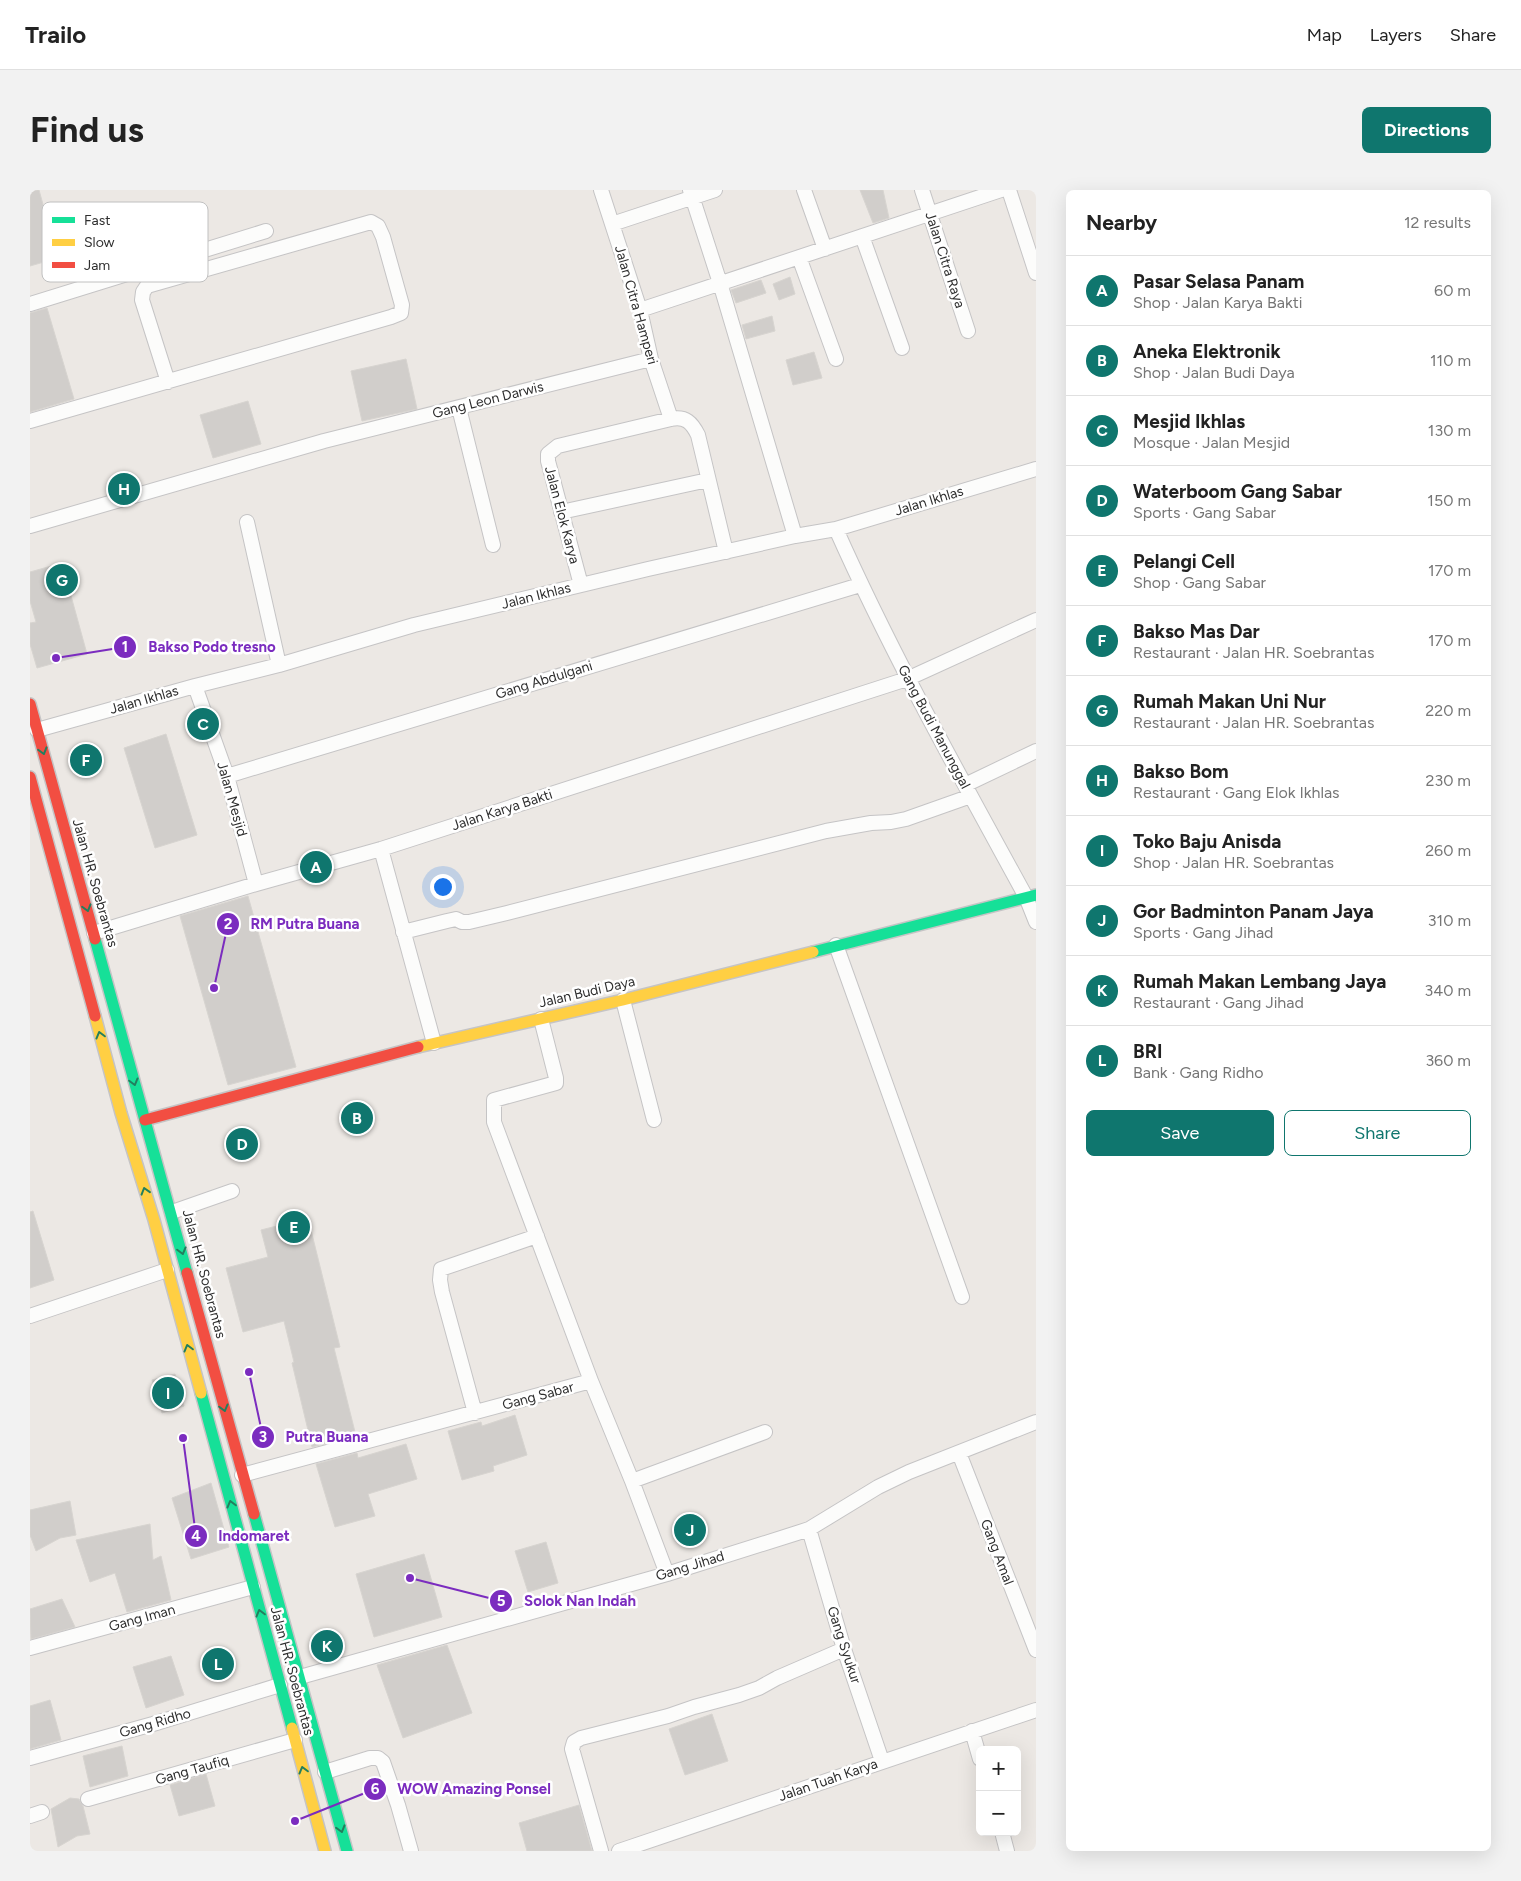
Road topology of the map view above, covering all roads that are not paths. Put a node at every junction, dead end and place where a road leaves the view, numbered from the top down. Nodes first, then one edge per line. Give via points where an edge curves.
1 (601, 190) edge
2 (715, 190) edge
3 (804, 190) edge
4 (922, 190) edge
5 (1001, 190) edge
6 (1009, 190) edge
7 (691, 194) edge
8 (930, 212) junction
9 (612, 224) junction
10 (266, 231) dead end
11 (862, 236) junction
12 (208, 249) edge
13 (825, 249) junction
14 (799, 258) junction
15 (208, 268) edge
16 (1036, 273) edge
17 (101, 282) edge
18 (160, 282) edge
19 (720, 283) junction
20 (30, 304) edge
21 (640, 310) junction
22 (968, 331) dead end
23 (902, 348) dead end
24 (651, 359) junction
25 (836, 359) dead end
26 (168, 382) junction
27 (459, 408) junction
28 (671, 419) junction
29 (30, 421) edge
30 (1036, 469) edge
31 (708, 480) junction
32 (561, 512) junction
33 (247, 522) dead end
34 (30, 526) edge
35 (836, 529) junction
36 (796, 536) junction
37 (493, 545) dead end
38 (726, 552) junction
39 (580, 585) junction
40 (860, 585) junction
41 (1036, 620) edge
42 (279, 664) junction
43 (907, 679) junction
44 (196, 686) junction
45 (30, 704) edge
46 (37, 730) junction
47 (1036, 751) edge
48 (227, 776) junction
49 (30, 777) edge
50 (968, 791) junction
51 (381, 849) junction
52 (256, 884) junction
53 (1031, 896) edge
54 (1036, 922) edge
55 (403, 932) junction
56 (94, 933) junction
57 (836, 945) junction
58 (624, 1000) junction
59 (541, 1019) junction
60 (434, 1044) junction
61 (145, 1120) junction
62 (654, 1120) dead end
63 (232, 1191) dead end
64 (172, 1212) junction
65 (537, 1236) junction
66 (167, 1270) junction
67 (962, 1297) dead end
68 (30, 1316) edge
69 (591, 1381) junction
70 (475, 1413) junction
71 (1036, 1422) edge
72 (765, 1432) dead end
73 (959, 1453) junction
74 (242, 1475) junction
75 (632, 1481) junction
76 (809, 1529) junction
77 (267, 1563) junction
78 (248, 1568) junction
79 (667, 1574) junction
80 (253, 1587) junction
81 (30, 1648) edge
82 (844, 1649) junction
83 (1036, 1650) edge
84 (300, 1677) junction
85 (280, 1685) junction
86 (1036, 1710) edge
87 (972, 1731) junction
88 (295, 1740) junction
89 (976, 1746) edge
90 (30, 1758) edge
91 (882, 1761) junction
92 (325, 1772) junction
93 (88, 1799) dead end
94 (1003, 1836) edge
95 (325, 1851) edge
96 (347, 1851) edge
97 (410, 1851) edge
98 (601, 1851) edge
99 (620, 1851) edge
100 (1007, 1851) edge

1 - 9 street, Jalan Citra Hamperi
2 - 7 street
3 - 13 street
4 - 8 street, Jalan Citra Raya
5 - 8 street
6 - 16 street
7 - 9 street
7 - 19 street
8 - 11 street
8 - 22 street, Jalan Citra Raya
9 - 21 street, Jalan Citra Hamperi
10 - 12 street
11 - 13 street
11 - 23 street
13 - 14 street
14 - 19 street
14 - 25 street
15 - 26 street via 371,222 378,226 383,236 402,305 401,313
17 - 20 street
18 - 26 street via 147,286 142,300
19 - 21 street
19 - 36 street
21 - 24 street, Jalan Citra Hamperi
24 - 27 street, Gang Leon Darwis
24 - 28 street, Jalan Citra Hamperi
26 - 29 street
27 - 34 street, Gang Leon Darwis via 324,441
27 - 37 street
28 - 31 street via 683,418 690,422 698,435
28 - 32 street, Jalan Elok Karya via 558,446 550,451 548,461
30 - 35 street, Jalan Ikhlas
31 - 32 street
31 - 38 street
32 - 39 street, Jalan Elok Karya
33 - 42 street
35 - 36 street, Jalan Ikhlas
35 - 40 street, Gang Budi Manunggal
36 - 38 street, Jalan Ikhlas
38 - 39 street, Jalan Ikhlas
39 - 42 street, Jalan Ikhlas via 414,625
40 - 43 street, Gang Budi Manunggal
40 - 48 street, Gang Abdulgani
41 - 43 street, Jalan Karya Bakti
42 - 44 street, Jalan Ikhlas
43 - 50 street, Gang Budi Manunggal
43 - 51 street, Jalan Karya Bakti
44 - 46 street, Jalan Ikhlas
44 - 48 street, Jalan Mesjid
45 - 46 main road, Jalan HR. Soebrantas
46 -> 56 main road, Jalan HR. Soebrantas
47 - 50 street
48 - 52 street, Jalan Mesjid
66 -> 49 main road, Jalan HR. Soebrantas
50 - 53 street, Gang Budi Manunggal
50 - 55 street via 898,821 826,831 507,913 469,922 456,919
51 - 52 street, Jalan Karya Bakti
51 - 55 street
52 - 56 street, Jalan Karya Bakti
53 - 54 street, Gang Budi Manunggal
53 - 57 main road, Jalan Budi Daya
55 - 60 street
56 -> 61 main road, Jalan HR. Soebrantas
57 - 58 main road, Jalan Budi Daya
57 - 67 street
58 - 59 main road, Jalan Budi Daya
58 - 62 street
59 - 60 main road, Jalan Budi Daya
59 - 65 street via 556,1083 494,1100 493,1108 494,1122
60 - 61 main road, Jalan Budi Daya
61 - 64 main road, Jalan HR. Soebrantas
63 - 64 street
64 -> 74 main road, Jalan HR. Soebrantas
65 - 69 street
65 - 70 street via 441,1269 442,1292
66 - 68 street
78 -> 66 main road, Jalan HR. Soebrantas
69 - 70 street, Gang Sabar
69 - 75 street, Gang Sabar
70 - 74 street, Gang Sabar
71 - 73 street, Gang Jihad
72 - 75 street
73 - 76 street, Gang Jihad via 878,1487
73 - 83 street, Gang Amal
74 - 77 main road, Jalan HR. Soebrantas
75 - 79 street, Gang Sabar
76 - 79 street, Gang Jihad
76 - 82 street, Gang Syukur
77 - 78 main road
77 - 84 main road, Jalan HR. Soebrantas
78 - 80 main road, Jalan HR. Soebrantas
79 - 84 street, Gang Jihad
80 - 81 street, Gang Iman
85 -> 80 main road, Jalan HR. Soebrantas
82 - 91 street, Gang Syukur
82 - 98 street via 753,1690 574,1742 572,1750
84 - 92 main road, Jalan HR. Soebrantas
85 - 88 main road, Jalan HR. Soebrantas
85 - 90 street, Gang Ridho
86 - 87 street, Jalan Tuah Karya
87 - 89 street
87 - 91 street, Jalan Tuah Karya
88 - 93 street, Gang Taufiq
95 -> 88 main road, Jalan HR. Soebrantas
91 - 99 street, Jalan Tuah Karya
92 -> 96 main road, Jalan HR. Soebrantas
92 - 97 street via 378,1758 398,1805
94 - 100 street

